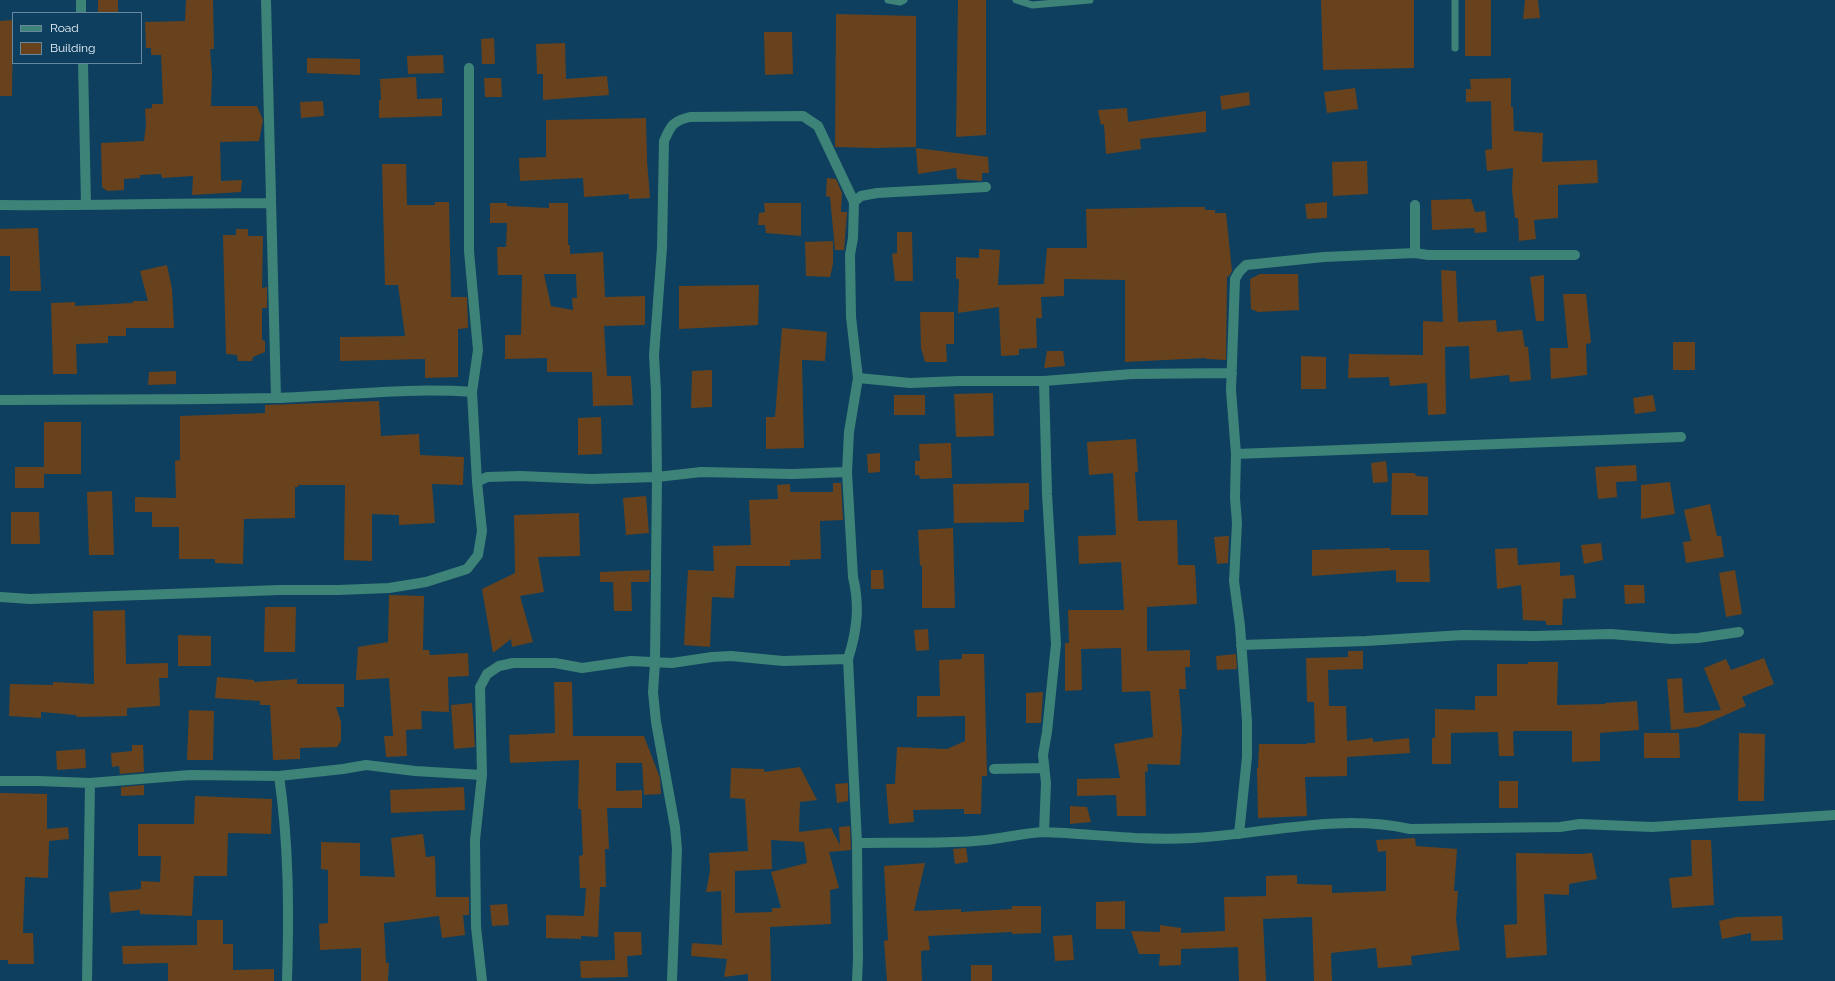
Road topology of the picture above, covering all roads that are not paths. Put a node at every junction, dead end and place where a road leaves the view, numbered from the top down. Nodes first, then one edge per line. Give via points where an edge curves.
1 (81, 0) edge
2 (266, 0) edge
3 (888, 0) edge
4 (904, 0) edge
5 (1016, 0) edge
6 (1090, 0) edge
7 (1454, 0) edge
8 (82, 12) edge
9 (1455, 48) dead end
10 (83, 64) edge
11 (469, 68) dead end
12 (986, 187) dead end
13 (854, 202) junction
14 (271, 203) junction
15 (86, 204) junction
16 (0, 205) edge
17 (1415, 205) dead end
18 (1415, 252) junction
19 (1575, 255) dead end
20 (1232, 373) junction
21 (858, 378) junction
22 (1044, 381) junction
23 (472, 392) junction
24 (276, 398) junction
25 (0, 400) edge
26 (1681, 437) dead end
27 (1236, 454) junction
28 (847, 472) junction
29 (657, 477) junction
30 (477, 482) junction
31 (0, 597) edge
32 (1739, 632) dead end
33 (1241, 644) junction
34 (848, 659) junction
35 (655, 663) junction
36 (1044, 768) junction
37 (994, 769) dead end
38 (482, 775) junction
39 (279, 776) junction
40 (0, 781) edge
41 (90, 782) junction
42 (1835, 815) edge
43 (1044, 832) junction
44 (1239, 834) junction
45 (858, 843) junction
46 (87, 981) edge
47 (287, 981) edge
48 (482, 981) edge
49 (672, 981) edge
50 (857, 981) edge

1 - 8 street
2 - 14 street
3 - 4 lane
5 - 6 lane via 1032,5
7 - 9 lane
10 - 15 street
11 - 23 street via 469,251 478,350
12 - 13 street via 877,193 861,196
13 - 21 street via 850,255 851,309
13 - 29 street via 818,126 803,116 690,117 676,121 669,128 663,149 662,248 654,355
14 - 15 street
14 - 24 street
15 - 16 street
17 - 18 street
18 - 19 street via 1428,255
18 - 20 street via 1246,265 1235,279
20 - 22 street via 1132,374
20 - 27 street
21 - 22 street via 910,383
21 - 28 street via 849,432
22 - 36 street via 1047,494 1056,644 1043,755
23 - 24 street via 375,392
23 - 30 street
24 - 25 street
26 - 27 street
27 - 33 street via 1237,523 1234,581
28 - 29 street via 700,472
28 - 34 street via 858,609 856,631
29 - 30 street via 591,479 520,476 487,477
29 - 35 street
30 - 31 street via 482,531 478,555 467,569 426,582 389,588 338,590 30,599
32 - 33 street via 1672,639 1611,634 1463,635 1366,641
33 - 44 street via 1247,726
34 - 35 street via 783,661 731,656
34 - 45 street
35 - 38 street via 631,661 582,668 555,663 513,662 499,666 487,674 480,687
35 - 49 street via 653,692 656,722 677,849
36 - 37 street
36 - 43 street
38 - 39 street via 366,765
38 - 48 street via 475,856 476,927
39 - 41 street via 190,775
39 - 47 street via 286,820 288,866
40 - 41 street
41 - 46 street
42 - 44 street via 1652,827 1580,824 1560,827 1410,829 1362,823 1315,824
43 - 44 street via 1164,840
43 - 45 street via 1026,832 976,841
45 - 50 street

